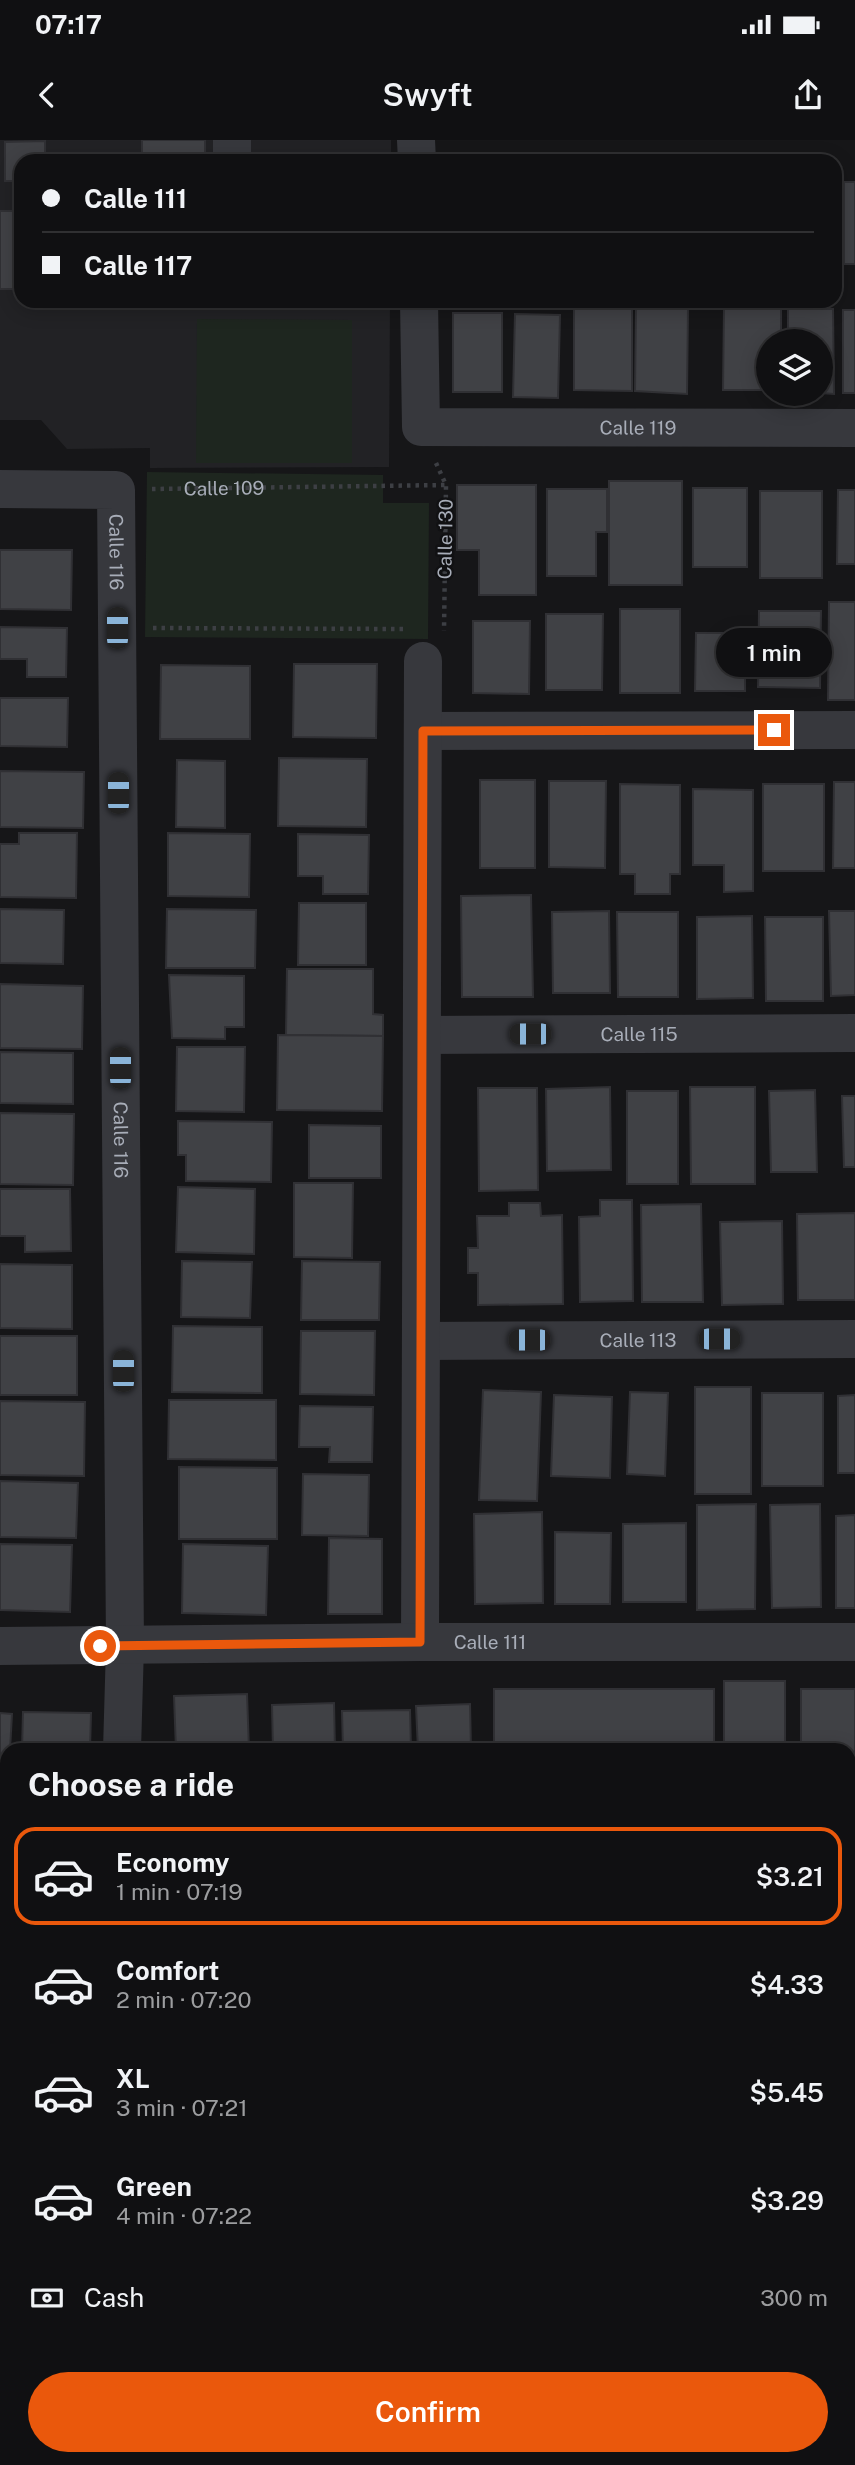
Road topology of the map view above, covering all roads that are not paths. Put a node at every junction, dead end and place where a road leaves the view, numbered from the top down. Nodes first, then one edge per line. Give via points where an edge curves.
1 (419, 308) edge
2 (855, 428) edge
3 (0, 489) edge
4 (420, 645) road end
5 (855, 730) edge
6 (423, 731) junction
7 (855, 1032) edge
8 (422, 1035) junction
9 (855, 1339) edge
10 (421, 1341) junction
11 (420, 1642) junction
12 (855, 1642) edge
13 (0, 1646) edge
14 (125, 1646) junction
15 (122, 1743) edge

1 - 2 street, Calle 119 via 421,427
3 - 14 street, Calle 116 via 116,490
4 - 6 street
5 - 6 street
6 - 8 street
7 - 8 street, Calle 115
8 - 10 street
9 - 10 street, Calle 113
10 - 11 street
11 - 12 street, Calle 111
11 - 14 street, Calle 111
13 - 14 street, Calle 111
14 - 15 street, Calle 116

